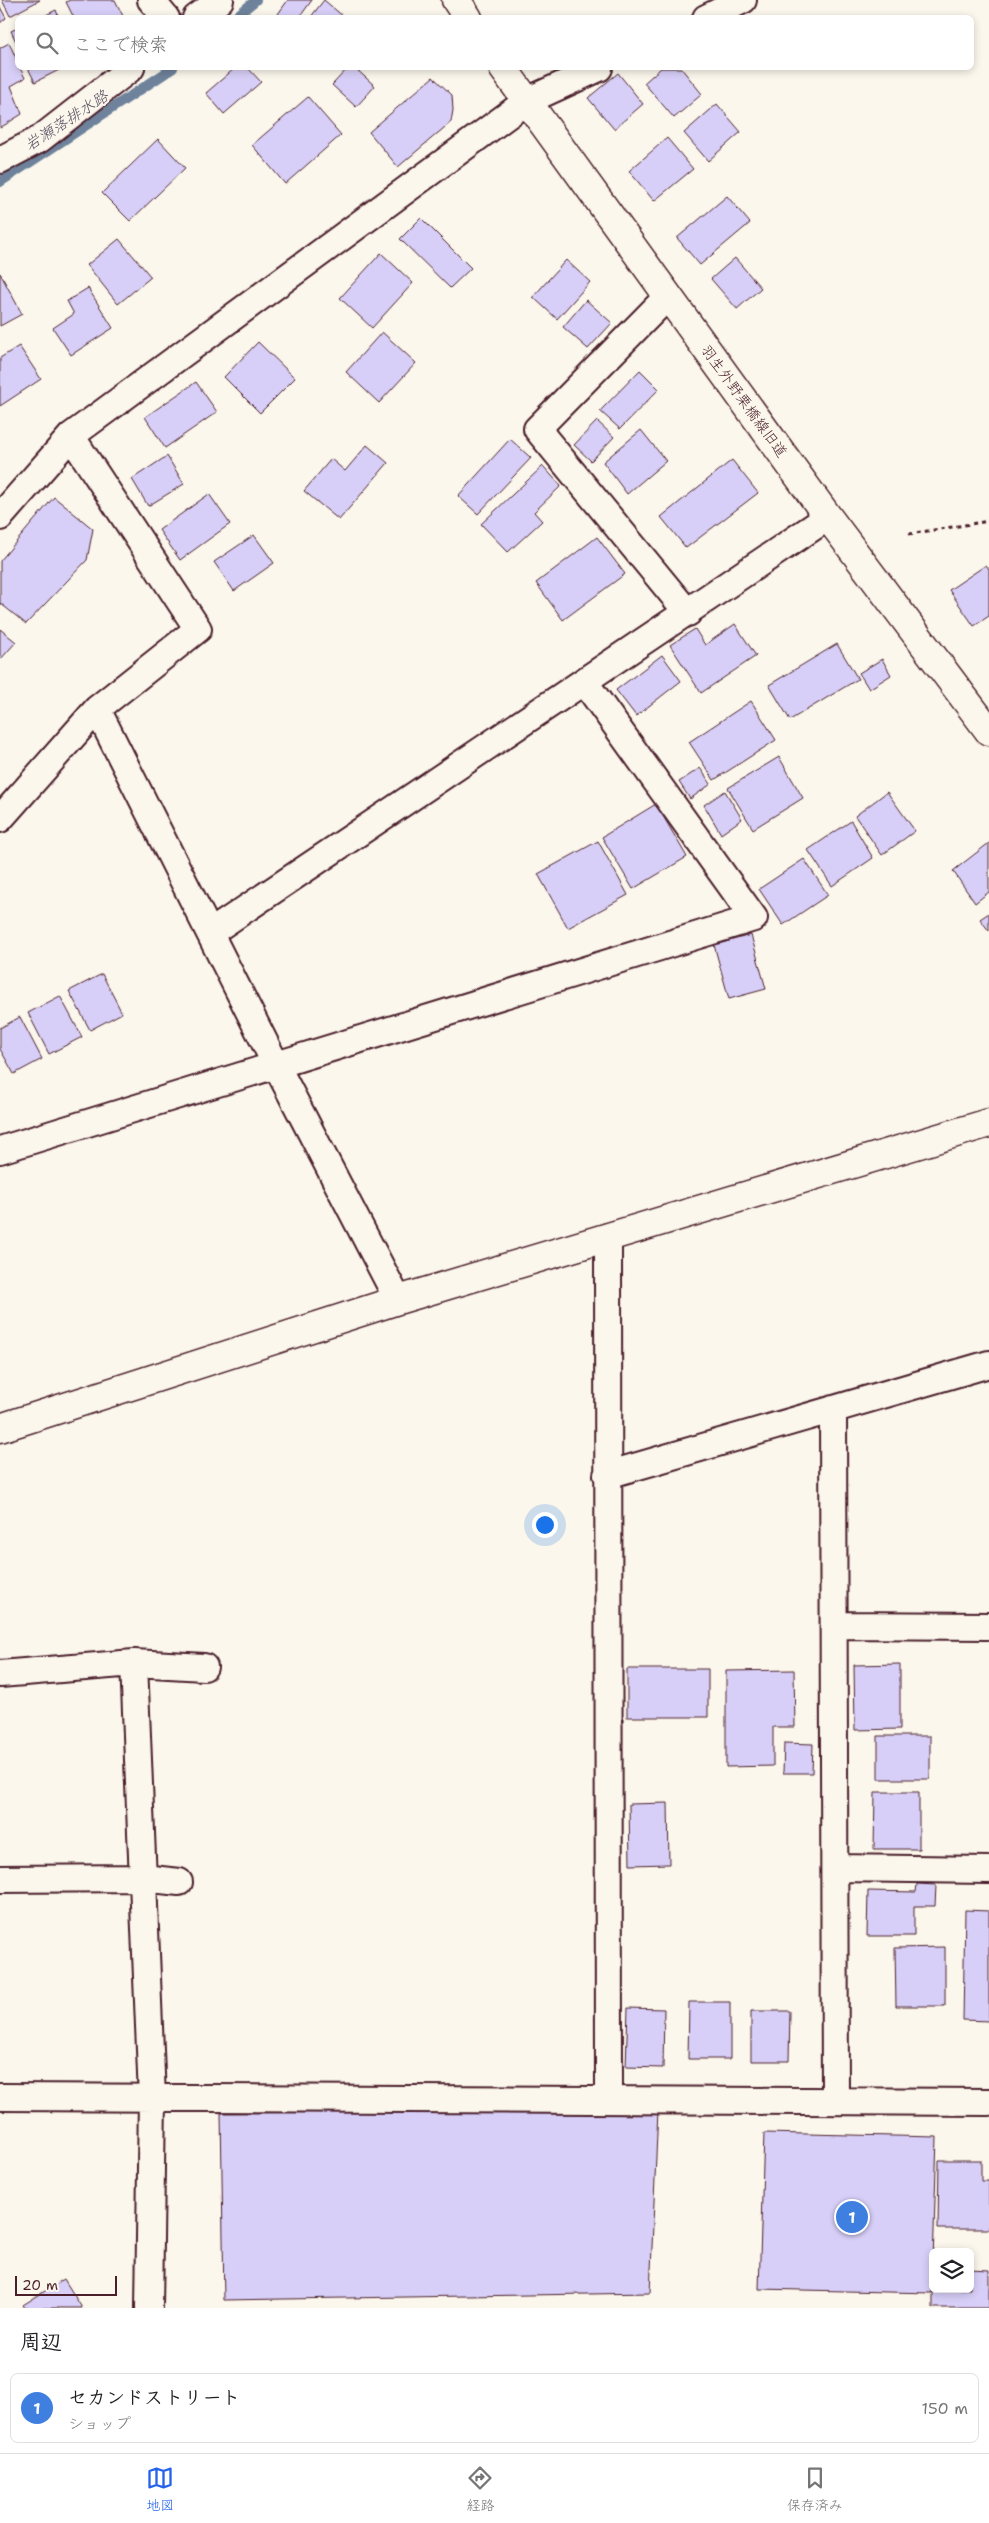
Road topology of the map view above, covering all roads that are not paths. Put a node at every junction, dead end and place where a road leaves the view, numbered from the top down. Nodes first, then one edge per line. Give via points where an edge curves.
1 (151, 0) edge
2 (220, 0) edge
3 (456, 0) edge
4 (744, 0) edge
5 (164, 15) edge
6 (200, 15) edge
7 (466, 15) edge
8 (712, 15) edge
9 (128, 70) edge
10 (505, 70) edge
11 (595, 70) edge
12 (527, 101) junction
13 (0, 160) edge
14 (668, 296) junction
15 (71, 436) junction
16 (0, 517) edge
17 (828, 517) junction
18 (688, 613) junction
19 (584, 681) junction
20 (97, 709) junction
21 (989, 731) edge
22 (0, 819) edge
23 (210, 933) junction
24 (276, 1065) junction
25 (989, 1123) edge
26 (0, 1150) edge
27 (608, 1237) junction
28 (398, 1300) junction
29 (989, 1364) edge
30 (833, 1410) junction
31 (0, 1428) edge
32 (607, 1475) junction
33 (834, 1625) junction
34 (989, 1626) edge
35 (134, 1663) junction
36 (204, 1667) dead end
37 (0, 1674) edge
38 (835, 1868) junction
39 (989, 1870) edge
40 (143, 1878) junction
41 (0, 1879) edge
42 (179, 1882) dead end
43 (0, 2098) edge
44 (152, 2098) junction
45 (609, 2100) junction
46 (835, 2101) junction
47 (989, 2102) edge
48 (149, 2308) edge

1 - 5 street
2 - 6 street
3 - 7 street
4 - 8 street
9 - 13 street via 40,139
10 - 12 street, 羽生外野栗橋線旧道
11 - 12 street
12 - 14 street, 羽生外野栗橋線旧道
12 - 15 street
14 - 17 street, 羽生外野栗橋線旧道
14 - 18 street via 537,429
15 - 16 street
15 - 20 street via 198,629
17 - 18 street
17 - 21 street, 羽生外野栗橋線旧道
18 - 19 street
19 - 23 street
19 - 24 street via 754,918
20 - 22 street
20 - 23 street
23 - 24 street
24 - 26 street
24 - 28 street
25 - 27 street
27 - 28 street
27 - 32 street
28 - 31 street
29 - 30 street
30 - 32 street
30 - 33 street
32 - 45 street
33 - 34 street
33 - 38 street
35 - 36 street
35 - 37 street
35 - 40 street
38 - 39 street
38 - 46 street
40 - 41 street
40 - 42 street
40 - 44 street
43 - 44 street
44 - 45 street
44 - 48 street
45 - 46 street
46 - 47 street

